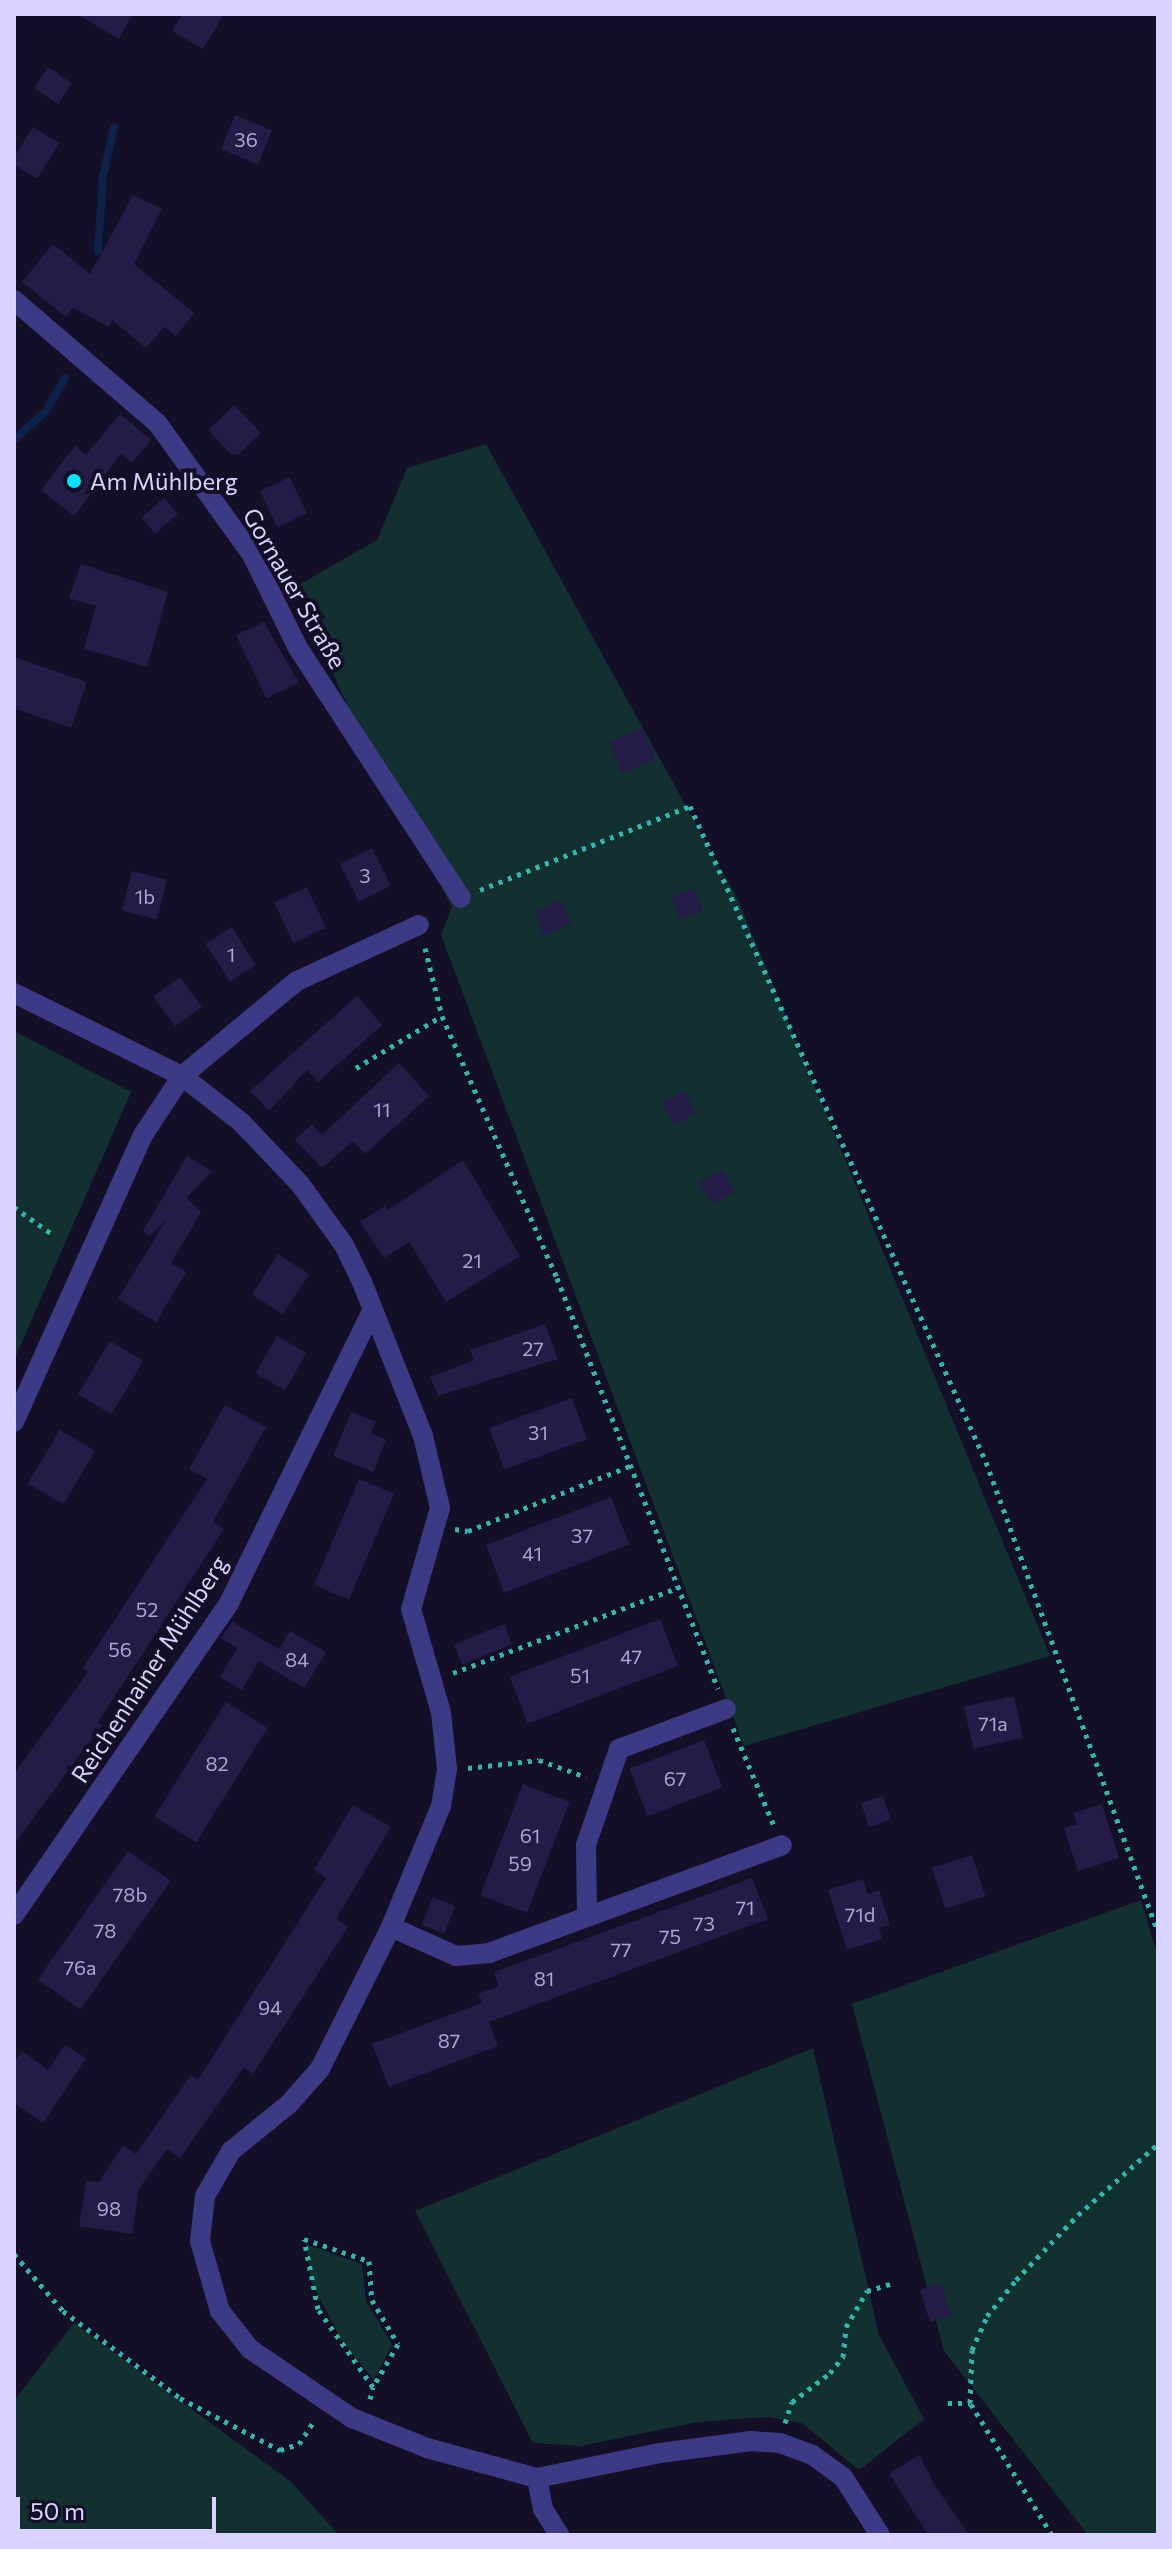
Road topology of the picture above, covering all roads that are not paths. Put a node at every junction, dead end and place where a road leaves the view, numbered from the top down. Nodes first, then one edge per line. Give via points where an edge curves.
1 (14, 300) edge
2 (461, 898) road end
3 (419, 925) road end
4 (14, 993) edge
5 (182, 1076) junction
6 (372, 1311) junction
7 (14, 1422) edge
8 (726, 1709) road end
9 (782, 1845) road end
10 (14, 1915) edge
11 (587, 1915) junction
12 (391, 1927) junction
13 (537, 2478) junction
14 (559, 2535) edge
15 (880, 2535) edge

1 - 2 street, Gornauer Straße via 158,424 252,555 298,648
3 - 5 street via 297,981
4 - 5 street
5 - 6 street via 241,1122 300,1184 344,1245
5 - 7 street via 143,1135
6 - 10 street, Reichenhainer Mühlberg via 229,1603
6 - 12 street via 423,1436 440,1508 411,1609 441,1712 447,1769 441,1806
8 - 11 street via 619,1749 586,1845
9 - 11 street
11 - 12 street via 489,1953 456,1956
12 - 13 street via 320,2069 289,2104 231,2151 205,2196 200,2219 205,2266 220,2311 250,2349 326,2402 427,2448
13 - 14 street via 543,2509
13 - 15 street via 660,2453 751,2441 780,2443 811,2454 843,2477

